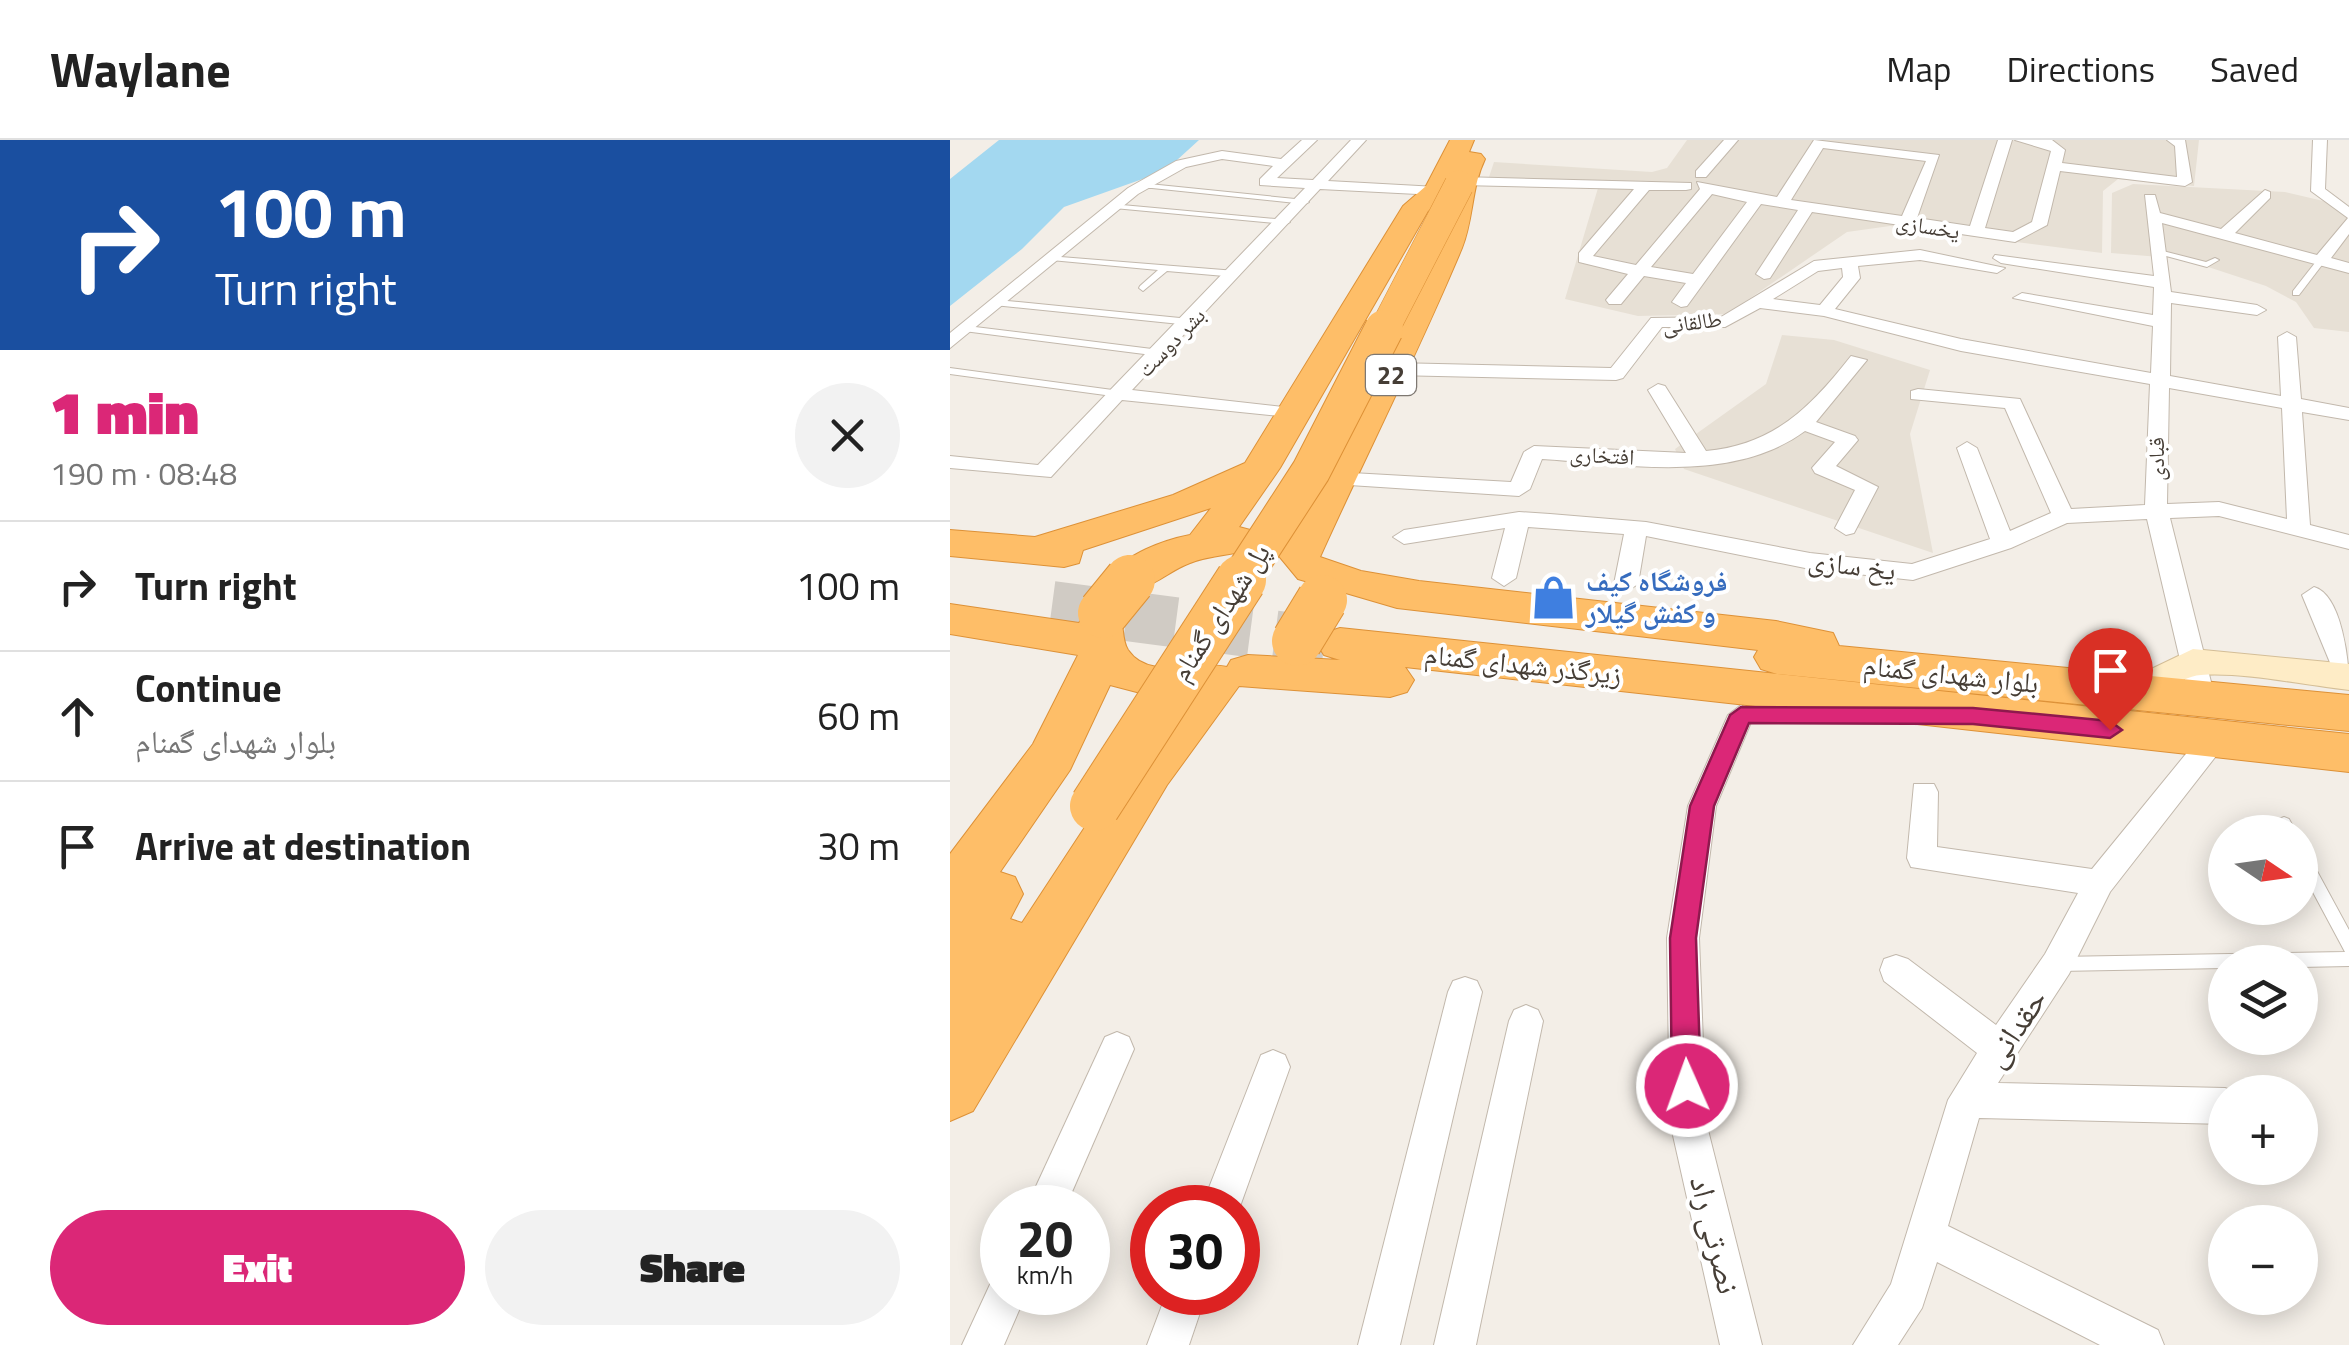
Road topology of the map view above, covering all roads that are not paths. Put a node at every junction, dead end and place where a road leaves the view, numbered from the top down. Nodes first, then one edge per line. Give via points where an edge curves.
1 (1308, 140) edge
2 (1360, 140) edge
3 (1481, 140) edge
4 (1732, 140) edge
5 (2005, 140) edge
6 (2022, 140) edge
7 (2174, 140) edge
8 (2320, 140) edge
9 (1283, 165) junction
10 (2054, 166) junction
11 (1458, 172) edge
12 (1592, 178) junction
13 (1693, 178) junction
14 (1646, 184) junction
15 (1152, 186) junction
16 (1319, 186) junction
17 (2265, 195) dead end
18 (1757, 200) junction
19 (1305, 202) junction
20 (1782, 203) junction
21 (1114, 206) junction
22 (1807, 207) junction
23 (2349, 214) edge
24 (1286, 222) junction
25 (1907, 222) junction
26 (2349, 223) edge
27 (1976, 233) junction
28 (2224, 235) junction
29 (2158, 251) junction
30 (1051, 258) junction
31 (2216, 260) dead end
32 (2320, 261) junction
33 (1849, 263) junction
34 (1165, 268) junction
35 (2349, 268) edge
36 (1638, 272) junction
37 (1236, 274) junction
38 (1764, 274) dead end
39 (1697, 280) junction
40 (1143, 288) dead end
41 (2163, 290) junction
42 (2296, 292) dead end
43 (2022, 298) dead end
44 (1615, 300) dead end
45 (1681, 302) dead end
46 (1756, 302) junction
47 (997, 303) junction
48 (2257, 310) dead end
49 (1824, 311) junction
50 (1190, 322) junction
51 (2161, 322) junction
52 (967, 329) junction
53 (2286, 338) dead end
54 (950, 342) edge
55 (1160, 353) junction
56 (1858, 360) dead end
57 (950, 371) edge
58 (1314, 377) junction
59 (1389, 378) junction
60 (2157, 380) junction
61 (1658, 390) dead end
62 (1120, 394) junction
63 (1918, 394) dead end
64 (2288, 402) junction
65 (1292, 414) junction
66 (2349, 414) edge
67 (1801, 423) junction
68 (1967, 448) dead end
69 (1699, 457) junction
70 (950, 462) edge
71 (1261, 468) junction
72 (1334, 478) junction
73 (2156, 508) junction
74 (2063, 516) junction
75 (1519, 520) junction
76 (1636, 528) junction
77 (1846, 528) dead end
78 (2298, 528) junction
79 (1404, 536) dead end
80 (2349, 542) edge
81 (950, 543) edge
82 (2003, 543) junction
83 (1193, 547) junction
84 (1032, 552) junction
85 (950, 572) edge
86 (1504, 578) dead end
87 (1626, 584) dead end
88 (950, 595) edge
89 (2314, 596) dead end
90 (1320, 605) junction
91 (950, 619) edge
92 (1085, 619) junction
93 (1719, 667) joint
94 (1233, 677) junction
95 (2349, 678) edge
96 (1971, 696) junction
97 (2203, 700) junction
98 (2349, 712) edge
99 (1741, 715) junction
100 (2283, 747) junction
101 (2349, 753) edge
102 (1052, 756) junction
103 (2349, 770) edge
104 (1150, 771) junction
105 (1924, 792) dead end
106 (2098, 883) junction
107 (2318, 887) edge
108 (950, 898) edge
109 (2349, 946) edge
110 (950, 958) edge
111 (2349, 959) edge
112 (2058, 964) junction
113 (1896, 970) dead end
114 (1464, 992) dead end
115 (950, 1020) edge
116 (1526, 1021) dead end
117 (1117, 1050) dead end
118 (2000, 1050) junction
119 (1273, 1067) dead end
120 (950, 1089) edge
121 (1966, 1100) junction
122 (2208, 1106) edge
123 (1055, 1185) edge
124 (1229, 1185) edge
125 (1928, 1237) junction
126 (997, 1315) edge
127 (1179, 1315) edge
128 (1880, 1342) edge
129 (983, 1345) edge
130 (1168, 1345) edge
131 (1379, 1345) edge
132 (1455, 1345) edge
133 (1741, 1345) edge
134 (2143, 1345) edge

1 - 9 street
2 - 16 street, بشر دوست
3 - 11 highway, 22
4 - 13 street
5 - 27 street
6 - 10 street via 2058,150
7 - 10 street via 2182,144 2185,182
8 - 23 street via 2318,191
9 - 15 street via 1190,159
9 - 16 street via 1265,182
10 - 27 street, یخسازی via 2040,225 2015,237
11 - 12 street
11 - 16 street
11 - 58 highway, 22 via 1417,206
11 - 59 highway, 22 via 1456,230
11 - 110 highway, پل شهدای گمنام via 1286,468
11 - 115 highway, پل شهدای گمنام, bridge via 1311,471
12 - 13 street
12 - 14 street
13 - 14 street
13 - 18 street, یخسازی
13 - 36 street
14 - 36 street via 1585,256 1594,266
15 - 19 lane
15 - 21 street
16 - 19 street, بشر دوست
17 - 28 street
18 - 20 street, یخسازی
18 - 39 street
19 - 24 street, بشر دوست
20 - 22 street, یخسازی
20 - 25 street via 1820,143 1934,158
21 - 24 lane
21 - 30 street
22 - 25 street, یخسازی
22 - 38 street
24 - 37 street, بشر دوست
25 - 27 street, یخسازی
26 - 32 street
28 - 29 street, قبادی via 2151,207
28 - 32 street
29 - 31 lane via 2207,264
29 - 41 street, قبادی
30 - 34 lane
30 - 47 street
32 - 35 street
32 - 42 lane
33 - 41 street, طالقانی via 1920,255
33 - 46 street, طالقانی via 1814,266
33 - 49 street via 1852,278
34 - 37 lane
34 - 40 lane
36 - 39 street
36 - 44 street
37 - 50 street, بشر دوست
39 - 45 street
41 - 48 street, طالقانی
41 - 51 street, قبادی
43 - 51 street
46 - 49 street
46 - 59 street, طالقانی via 1725,322 1656,322 1616,374
47 - 50 lane
47 - 52 street
49 - 60 street via 1961,345
50 - 55 street, بشر دوست
51 - 60 street, قبادی
52 - 54 street
52 - 55 lane
53 - 64 street
55 - 62 street, بشر دوست
56 - 67 street, افتخاری
57 - 62 lane
58 - 59 highway via 1318,388 1342,396
58 - 65 highway, 22
59 - 72 highway, 22
60 - 64 street
60 - 73 street, قبادی
61 - 69 street
62 - 65 street
62 - 70 street, بشر دوست via 1043,472
63 - 74 street via 2013,403
64 - 66 street
64 - 78 street
65 - 71 highway, 22
67 - 69 street, افتخاری via 1778,440 1730,457
67 - 77 street via 1848,440 1822,468 1867,487
68 - 82 street
69 - 72 street, افتخاری via 1534,452 1519,489
71 - 72 highway via 1278,489 1308,489
71 - 83 highway, 22
71 - 84 highway via 1187,504
72 - 90 highway, 22
73 - 74 street, یخ سازی
73 - 78 street, یخ سازی via 2219,508
73 - 97 street, قبادی
74 - 82 street, یخ سازی
75 - 76 street, یخ سازی
75 - 79 street, یخ سازی
75 - 86 street
76 - 82 street, یخ سازی via 1810,561 1913,572
76 - 87 street
78 - 80 street, یخ سازی
81 - 84 highway, 22
83 - 84 highway, 22
83 - 90 highway, 22 via 1259,541
83 - 92 highway, 22, bridge via 1132,577
85 - 92 highway
88 - 92 highway
89 - 95 street
90 - 93 highway, زیرگذر شهدای گمنام via 1506,665
90 - 94 highway
90 - 96 highway via 1349,584 1750,630
91 - 92 highway
92 - 94 highway via 1114,666 1146,681 1187,686
92 - 102 highway
93 - 96 highway, بلوار شهدای گمنام
94 - 99 highway via 1375,678
94 - 104 highway
95 - 97 street
96 - 97 highway, بلوار شهدای گمنام
96 - 97 highway, بلوار شهدای گمنام via 2134,692
96 - 99 highway
97 - 98 highway, بلوار شهدای گمنام
97 - 100 highway, بلوار شهدای گمنام
97 - 106 street, حقدانی
99 - 133 street, نصرتی راد via 1702,806 1683,938 1688,1122
100 - 101 highway, بلوار شهدای گمنام
100 - 103 street
102 - 104 highway
102 - 108 highway
104 - 120 highway
105 - 106 street via 1922,858
106 - 112 street, حقدانی
107 - 109 lane
111 - 112 lane
112 - 118 street, حقدانی
113 - 118 street
114 - 131 street
116 - 132 street
117 - 123 street
118 - 121 street, حقدانی
119 - 124 street
121 - 122 street
121 - 125 street, حقدانی
125 - 128 street, حقدانی via 1908,1294
125 - 134 street
126 - 129 street
127 - 130 street

